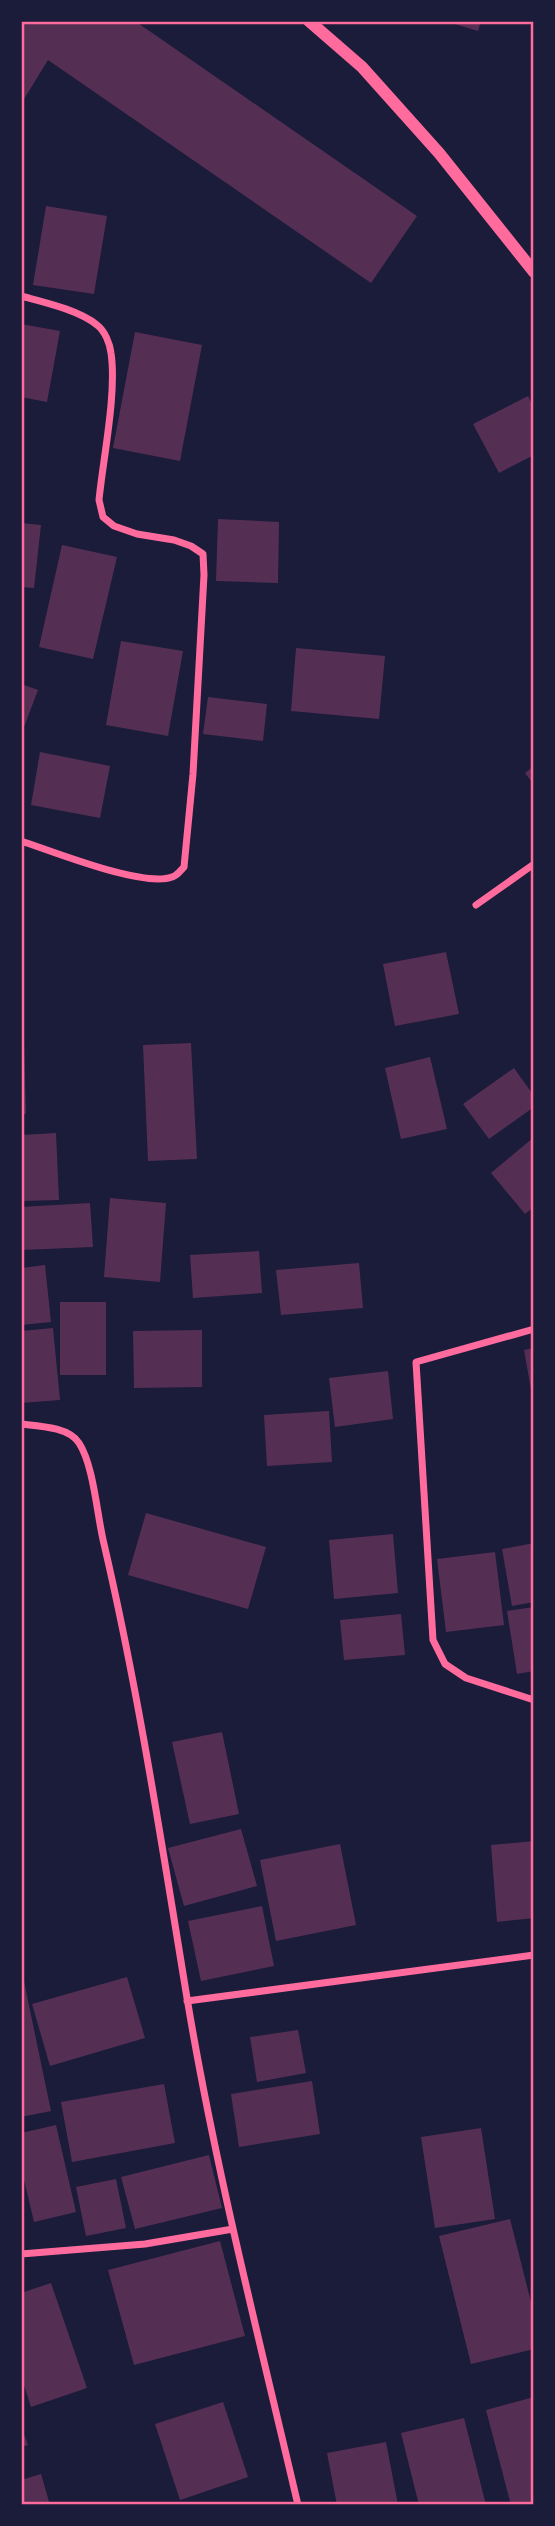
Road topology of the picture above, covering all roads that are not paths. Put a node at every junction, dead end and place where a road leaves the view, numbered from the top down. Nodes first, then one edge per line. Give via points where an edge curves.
1 (309, 21) edge
2 (532, 262) edge
3 (21, 296) edge
4 (21, 841) edge
5 (534, 864) edge
6 (476, 905) dead end
7 (534, 1329) edge
8 (21, 1424) edge
9 (534, 1700) edge
10 (534, 1955) edge
11 (187, 2001) junction
12 (233, 2228) junction
13 (21, 2255) edge
14 (298, 2505) edge

1 - 2 street via 362,67
3 - 4 street via 87,318 105,333 111,353 111,392 99,500 103,517 114,526 191,546 203,554 204,575 184,867 175,877 139,877
5 - 6 street
7 - 9 street via 416,1362 433,1640 445,1664 466,1678
8 - 11 street via 66,1433 78,1441 87,1460 125,1634
10 - 11 street
11 - 12 street
12 - 13 street via 145,2244
12 - 14 street

